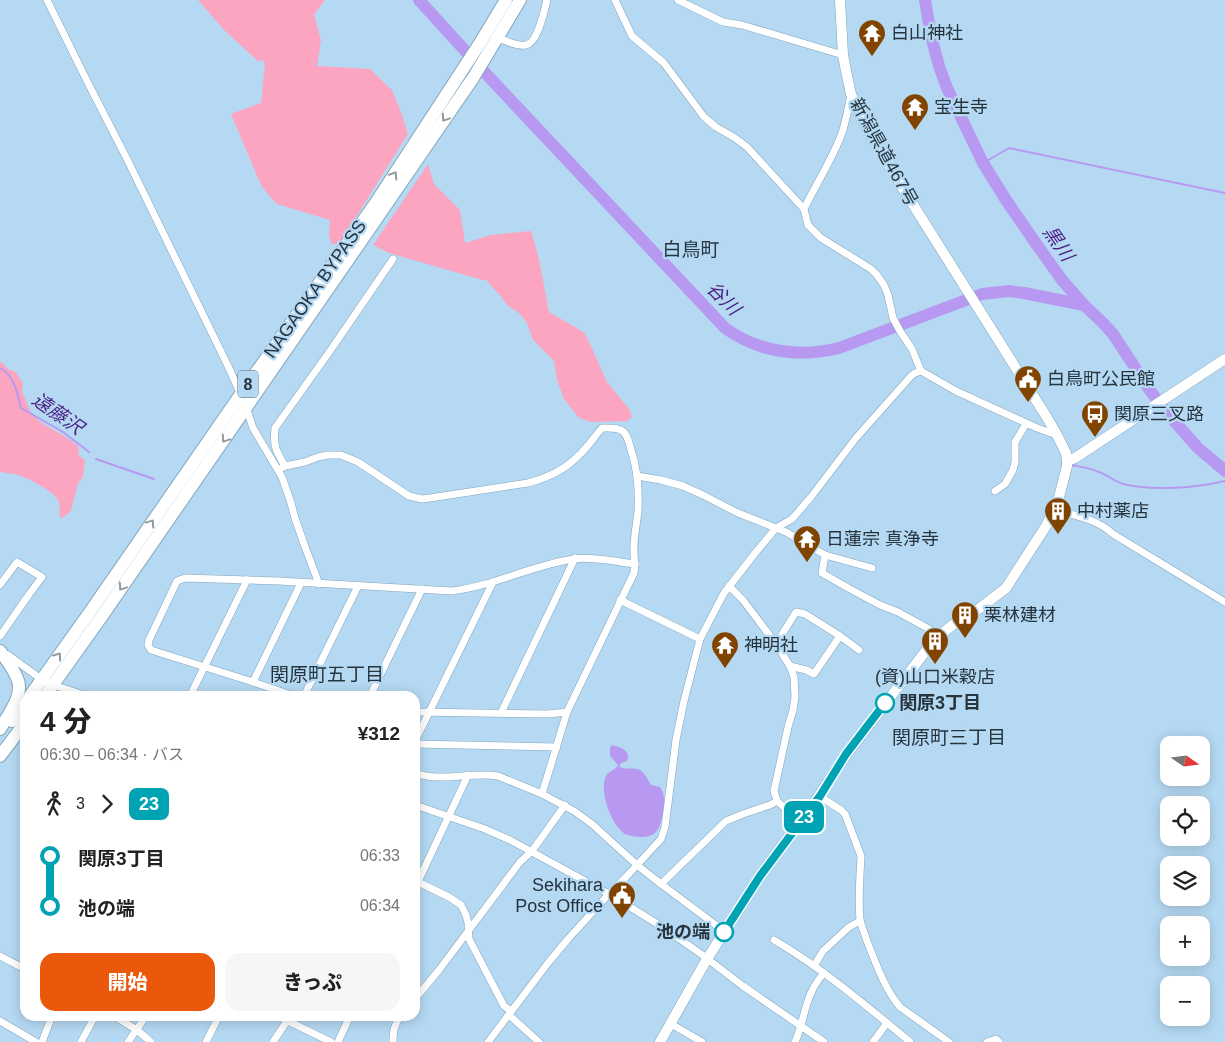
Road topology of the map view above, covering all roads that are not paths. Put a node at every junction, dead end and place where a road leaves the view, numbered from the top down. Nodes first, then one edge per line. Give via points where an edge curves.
1 (47, 0) edge
2 (506, 0) edge
3 (520, 0) edge
4 (547, 0) edge
5 (614, 0) edge
6 (678, 0) edge
7 (840, 0) edge
8 (496, 36) junction
9 (485, 46) junction
10 (843, 55) junction
11 (851, 94) junction
12 (804, 209) junction
13 (393, 259) dead end
14 (1225, 358) edge
15 (921, 371) junction
16 (240, 394) junction
17 (246, 408) junction
18 (1026, 424) junction
19 (1057, 435) junction
20 (1067, 461) junction
21 (282, 468) junction
22 (638, 476) junction
23 (996, 491) dead end
24 (1054, 510) junction
25 (776, 528) junction
26 (825, 555) junction
27 (575, 558) junction
28 (635, 564) junction
29 (872, 568) dead end
30 (246, 580) junction
31 (493, 582) junction
32 (300, 583) junction
33 (319, 584) junction
34 (0, 585) edge
35 (358, 586) junction
36 (730, 586) junction
37 (422, 589) junction
38 (620, 600) junction
39 (1225, 602) edge
40 (940, 635) junction
41 (0, 636) edge
42 (840, 636) junction
43 (700, 639) junction
44 (776, 644) junction
45 (0, 650) edge
46 (859, 650) dead end
47 (790, 666) junction
48 (204, 667) junction
49 (47, 682) junction
50 (253, 682) junction
51 (36, 691) edge
52 (46, 691) edge
53 (73, 691) edge
54 (192, 691) edge
55 (279, 691) edge
56 (306, 691) edge
57 (372, 691) edge
58 (20, 711) edge
59 (420, 712) edge
60 (430, 712) junction
61 (501, 712) junction
62 (566, 712) junction
63 (0, 729) edge
64 (20, 730) edge
65 (420, 732) edge
66 (0, 737) edge
67 (420, 742) edge
68 (557, 746) junction
69 (0, 756) edge
70 (420, 774) edge
71 (468, 775) junction
72 (542, 794) junction
73 (820, 796) junction
74 (777, 801) junction
75 (565, 805) junction
76 (420, 807) edge
77 (449, 816) junction
78 (800, 822) junction
79 (532, 851) junction
80 (637, 865) junction
81 (420, 877) edge
82 (661, 884) junction
83 (420, 886) edge
84 (609, 894) junction
85 (860, 921) junction
86 (469, 930) junction
87 (724, 932) junction
88 (774, 940) dead end
89 (0, 956) edge
90 (707, 959) junction
91 (20, 966) edge
92 (814, 966) junction
93 (824, 973) junction
94 (420, 993) edge
95 (510, 1013) junction
96 (0, 1021) edge
97 (50, 1021) edge
98 (92, 1021) edge
99 (122, 1021) edge
100 (143, 1021) edge
101 (217, 1021) edge
102 (287, 1021) joint
103 (348, 1021) edge
104 (396, 1021) edge
105 (887, 1023) junction
106 (671, 1024) junction
107 (801, 1026) junction
108 (137, 1030) junction
109 (36, 1042) edge
110 (42, 1042) edge
111 (82, 1042) edge
112 (128, 1042) edge
113 (151, 1042) edge
114 (206, 1042) edge
115 (273, 1042) edge
116 (331, 1042) edge
117 (338, 1042) edge
118 (393, 1042) edge
119 (488, 1042) edge
120 (539, 1042) edge
121 (660, 1042) edge
122 (702, 1042) edge
123 (795, 1042) edge
124 (824, 1042) edge
125 (873, 1042) edge
126 (910, 1042) edge
127 (950, 1042) edge
128 (987, 1042) edge
129 (999, 1042) edge

1 - 16 street
2 - 9 highway, NAGAOKA BYPASS / 8
3 - 8 highway, NAGAOKA BYPASS / 8
4 - 8 street via 531,43 521,46
5 - 12 street via 632,36 664,62 704,118 747,147
6 - 10 street via 723,22
7 - 10 main road, 新潟県道467号
8 - 9 highway, NAGAOKA BYPASS / 8
16 -> 9 highway, NAGAOKA BYPASS / 8 via 375,204 462,69
9 -> 17 highway, NAGAOKA BYPASS / 8 via 473,78
10 - 11 main road, 新潟県道467号
11 - 12 street via 846,119 831,159
11 - 19 main road, 新潟県道467号 via 862,120
12 - 15 street via 808,225 820,238 877,275 888,295 893,318
13 - 21 street via 274,428 274,441
14 - 20 main road
15 - 18 street
15 - 25 street via 911,376 856,438 792,519
16 - 17 street
49 -> 16 highway, NAGAOKA BYPASS / 8 via 90,612
17 - 21 street via 253,428
17 -> 49 highway, NAGAOKA BYPASS / 8 via 102,616
18 - 19 street
18 - 23 street via 1015,442 1013,470 1005,484
19 - 20 main road, 新潟県道467号
20 - 24 main road
21 - 22 street via 328,455 341,455 358,462 409,496 422,499 543,479 571,463 602,428 613,427 626,435
21 - 33 street via 295,518
22 - 25 street via 683,486
22 - 28 street
24 - 39 street via 1107,528
24 - 40 main road via 1006,588
25 - 26 street
25 - 36 street
26 - 29 street
26 - 40 street via 822,573
27 - 28 street
27 - 31 street
27 - 61 street
28 - 38 street via 634,573
30 - 32 street
30 - 48 street
30 - 48 street via 185,578 175,584 148,645 156,652
31 - 37 street via 452,591
31 - 60 street
32 - 33 street
32 - 50 street
33 - 35 street
34 - 41 street via 17,562 42,577
35 - 37 street
35 - 56 street
36 - 43 street
36 - 44 street
37 - 57 street
38 - 43 street
38 - 62 street
40 - 73 main road via 846,754
42 - 44 street via 805,614 796,612
42 - 46 street
42 - 47 street via 814,674
43 - 80 street via 676,740 664,832
44 - 47 street
45 - 49 street
45 - 63 highway via 18,678 19,690
47 - 74 street via 794,677 794,703 774,785
48 - 50 street
48 - 54 street
49 - 51 highway, NAGAOKA BYPASS / 8
49 - 52 highway, NAGAOKA BYPASS / 8
49 - 53 street
50 - 55 street
58 - 66 highway
59 - 60 street
60 - 61 street
60 - 65 street
61 - 62 street
62 - 68 street
64 - 69 highway
67 - 68 street
68 - 72 street
70 - 71 street via 439,777
71 - 72 street via 498,776
71 - 77 street
72 - 75 street
73 - 78 main road
73 - 85 street via 844,814 859,849
74 - 78 street
74 - 82 street via 726,820
75 - 79 street
75 - 80 street via 592,824
76 - 77 street
77 - 79 street
77 - 81 street
78 - 87 main road
79 - 84 street
79 - 86 street via 520,862
80 - 82 street
80 - 84 street
82 - 87 street
83 - 86 street via 456,900 466,915
84 - 90 street
84 - 95 street via 548,963
85 - 92 street via 823,951
85 - 127 street via 894,999
86 - 94 street
86 - 95 street via 469,939
87 - 90 main road
88 - 92 street
89 - 91 street
90 - 106 main road
90 - 107 street
92 - 93 street
93 - 105 street
93 - 107 street via 808,1000
95 - 119 street
95 - 120 street
96 - 109 street
97 - 110 street
98 - 111 street
99 - 108 street
100 - 108 street
101 - 114 street
102 - 115 street
102 - 116 street
103 - 117 street
104 - 118 street
105 - 125 street
105 - 126 street
106 - 121 main road
106 - 122 street
107 - 123 street
107 - 124 street
108 - 112 street
108 - 113 street
128 - 129 street via 996,1039

